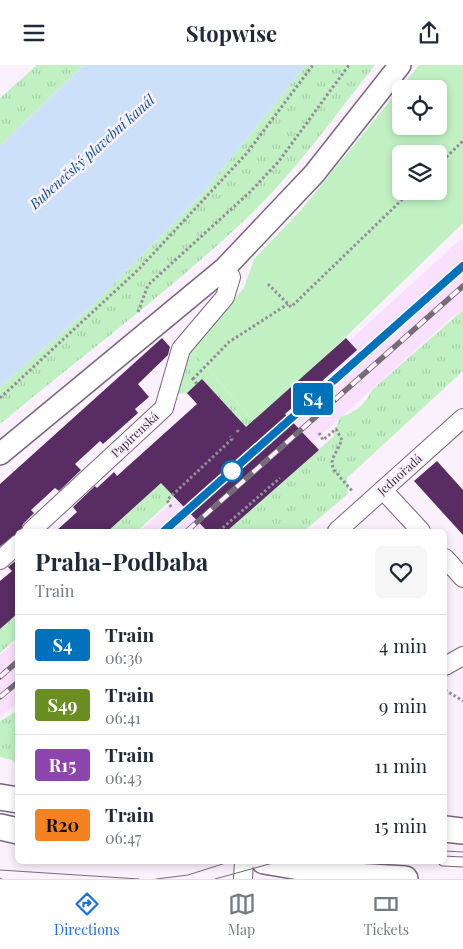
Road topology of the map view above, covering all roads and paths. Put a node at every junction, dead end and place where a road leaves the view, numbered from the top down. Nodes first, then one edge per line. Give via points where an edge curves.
1 (313, 65) edge
2 (349, 65) edge
3 (400, 65) edge
4 (463, 141) edge
5 (447, 157) edge
6 (402, 200) edge
7 (225, 268) junction
8 (268, 284) dead end
9 (288, 304) junction
10 (138, 313) dead end
11 (193, 379) dead end
12 (0, 398) edge
13 (463, 418) edge
14 (319, 433) dead end
15 (230, 436) dead end
16 (0, 454) edge
17 (280, 478) dead end
18 (383, 491) junction
19 (366, 506) junction
20 (171, 507) dead end
21 (33, 529) edge
22 (220, 529) edge
23 (339, 529) edge
24 (419, 529) edge
25 (15, 547) edge
26 (0, 560) edge
27 (447, 560) edge
28 (463, 578) edge
29 (463, 656) edge
30 (447, 664) edge
31 (447, 691) edge
32 (463, 701) edge
33 (0, 797) edge
34 (15, 800) edge
35 (0, 827) edge
36 (447, 829) edge
37 (15, 830) edge
38 (463, 831) edge
39 (447, 861) edge
40 (463, 862) edge
41 (244, 864) edge
42 (285, 864) edge
43 (244, 879) edge
44 (405, 879) edge

1 - 12 path via 247,153 146,262
2 - 10 path via 279,161 250,192 148,285
3 - 7 street via 314,174
4 - 5 path
6 - 9 path via 291,307
7 - 16 street
7 - 21 street, Papírenská via 231,277 225,297 181,349 164,408
8 - 9 path
9 - 11 path via 228,342
13 - 18 street, Jednořadá
14 - 19 path via 323,440 336,429 342,440 332,460 334,469
15 - 20 path via 232,439 167,500
17 - 22 path
18 - 19 street, Jednořadá
18 - 24 street
19 - 23 street, Jednořadá
25 - 26 street
27 - 28 street
29 - 30 street
31 - 32 path
33 - 34 main road
35 - 37 main road
36 - 38 main road
39 - 40 lane
41 - 43 street
42 - 44 main road via 354,876

